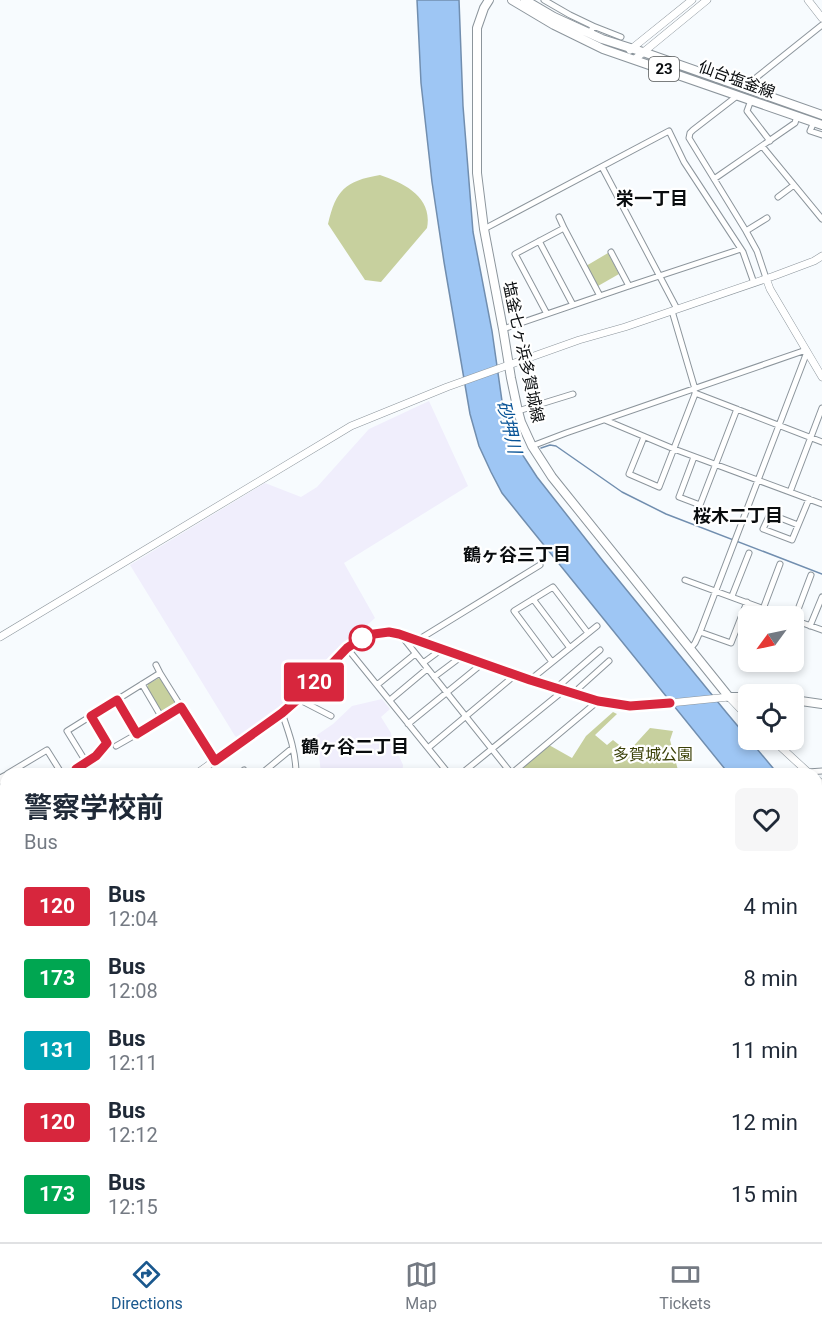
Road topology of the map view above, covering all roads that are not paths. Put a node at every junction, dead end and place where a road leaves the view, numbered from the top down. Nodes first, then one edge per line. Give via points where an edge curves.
1 (489, 0) edge
2 (512, 0) edge
3 (525, 0) edge
4 (544, 0) edge
5 (692, 0) edge
6 (708, 0) edge
7 (808, 0) edge
8 (822, 18) edge
9 (822, 25) edge
10 (592, 30) junction
11 (621, 37) dead end
12 (632, 48) junction
13 (644, 52) junction
14 (624, 55) junction
15 (635, 59) junction
16 (737, 96) junction
17 (751, 96) junction
18 (822, 115) edge
19 (797, 117) junction
20 (818, 123) edge
21 (822, 135) edge
22 (770, 141) junction
23 (762, 146) junction
24 (602, 167) junction
25 (714, 179) junction
26 (794, 185) junction
27 (778, 197) dead end
28 (559, 217) dead end
29 (767, 218) dead end
30 (822, 219) edge
31 (564, 228) junction
32 (484, 229) junction
33 (746, 231) junction
34 (539, 242) junction
35 (741, 249) junction
36 (611, 252) dead end
37 (822, 258) edge
38 (660, 276) junction
39 (766, 279) junction
40 (754, 283) junction
41 (629, 285) junction
42 (600, 296) junction
43 (573, 305) junction
44 (674, 310) junction
45 (547, 314) junction
46 (503, 329) junction
47 (806, 351) junction
48 (505, 367) junction
49 (822, 377) edge
50 (694, 391) junction
51 (573, 394) dead end
52 (822, 408) edge
53 (737, 409) junction
54 (518, 411) junction
55 (605, 420) junction
56 (779, 426) junction
57 (644, 437) junction
58 (811, 438) junction
59 (822, 442) edge
60 (532, 446) junction
61 (674, 449) junction
62 (694, 457) junction
63 (716, 465) junction
64 (758, 480) junction
65 (790, 492) junction
66 (809, 499) junction
67 (822, 504) edge
68 (798, 525) junction
69 (749, 553) dead end
70 (780, 564) dead end
71 (540, 565) dead end
72 (812, 575) dead end
73 (685, 580) dead end
74 (716, 591) junction
75 (732, 596) junction
76 (822, 597) edge
77 (533, 599) junction
78 (747, 602) junction
79 (756, 606) edge
80 (764, 606) edge
81 (597, 626) dead end
82 (810, 626) junction
83 (822, 630) edge
84 (700, 632) junction
85 (588, 633) junction
86 (399, 634) junction
87 (0, 636) edge
88 (418, 640) junction
89 (347, 648) junction
90 (442, 648) junction
91 (570, 648) junction
92 (690, 649) junction
93 (600, 650) dead end
94 (415, 654) junction
95 (462, 656) junction
96 (609, 661) dead end
97 (552, 662) junction
98 (483, 663) junction
99 (156, 665) dead end
100 (425, 666) junction
101 (160, 673) junction
102 (515, 675) junction
103 (434, 677) junction
104 (530, 680) junction
105 (142, 684) junction
106 (377, 685) junction
107 (559, 690) junction
108 (446, 693) junction
109 (576, 695) junction
110 (729, 697) junction
111 (738, 697) edge
112 (298, 699) junction
113 (117, 700) junction
114 (390, 700) junction
115 (598, 701) junction
116 (804, 701) edge
117 (822, 704) edge
118 (738, 706) edge
119 (181, 707) junction
120 (282, 713) junction
121 (91, 716) junction
122 (331, 716) dead end
123 (466, 717) junction
124 (162, 718) junction
125 (408, 724) junction
126 (137, 734) junction
127 (116, 746) dead end
128 (428, 748) junction
129 (293, 749) junction
130 (492, 749) junction
131 (784, 750) edge
132 (215, 761) junction
133 (86, 762) junction
134 (16, 768) edge
135 (58, 768) edge
136 (76, 768) edge
137 (205, 768) edge
138 (268, 768) edge
139 (295, 768) edge
140 (444, 768) edge
141 (468, 768) edge
142 (506, 768) edge
143 (518, 768) edge
144 (804, 768) edge

1 - 32 main road, 塩釜七ヶ浜多賀城線 via 480,18 476,42 477,173
2 - 14 main road, 仙台塩釜線 / 23 via 578,38
3 - 10 main road, 仙台塩釜線 / 23 via 554,17
4 - 10 street
5 - 12 street
6 - 13 street
7 - 8 street
9 - 17 street via 757,77
10 - 11 street
10 - 12 main road, 仙台塩釜線 / 23
12 - 13 main road, 仙台塩釜線 / 23
12 - 14 street
13 - 15 street
13 - 17 main road, 仙台塩釜線 / 23
14 - 15 main road, 仙台塩釜線 / 23
15 - 16 main road, 仙台塩釜線 / 23
16 - 17 main road, 仙台塩釜線 / 23
16 - 25 street via 690,133 691,142
17 - 18 main road, 仙台塩釜線 / 23
17 - 19 main road, 仙台塩釜線 / 23
17 - 22 street via 747,111
19 - 20 main road, 仙台塩釜線 / 23
19 - 22 street via 795,123
20 - 21 street via 810,131
22 - 23 street
23 - 25 street
23 - 26 street
24 - 32 street
24 - 35 street via 669,131 684,162
24 - 38 street
25 - 33 street
26 - 27 street
26 - 30 street
28 - 31 street
29 - 33 street
31 - 34 street
31 - 42 street
32 - 46 main road, 塩釜七ヶ浜多賀城線
33 - 39 street
34 - 43 street
34 - 45 street via 515,254
35 - 38 street
35 - 40 street
36 - 41 street
37 - 39 street
38 - 41 street
38 - 44 street
39 - 40 street
39 - 47 street
40 - 44 street
41 - 42 street
42 - 43 street
43 - 45 street
44 - 48 street
44 - 50 street
45 - 46 street
46 - 48 main road, 塩釜七ヶ浜多賀城線
47 - 49 street
47 - 50 street
47 - 56 street
48 - 54 main road, 塩釜七ヶ浜多賀城線
48 - 87 street via 351,426
50 - 53 street
50 - 55 street
50 - 61 street
51 - 54 street
52 - 58 street
53 - 56 street
53 - 63 street
54 - 60 main road, 塩釜七ヶ浜多賀城線
55 - 57 street
55 - 60 street
56 - 58 street
56 - 64 street
57 - 61 street
57 - 61 street via 629,474 659,487
58 - 59 street
58 - 65 street
60 - 92 main road, 塩釜七ヶ浜多賀城線 via 552,477
61 - 62 street
62 - 63 street
62 - 63 street via 679,497 700,505
63 - 64 street
64 - 65 street
64 - 74 street
65 - 66 street
66 - 67 street
66 - 68 street
68 - 68 street via 792,540 763,529 770,514
69 - 75 street
70 - 80 street
71 - 88 street
72 - 82 street via 794,620
73 - 74 street
74 - 75 street
74 - 84 street
75 - 78 street
76 - 82 street
77 - 85 street via 553,586
77 - 91 street
77 - 97 street via 513,611
78 - 79 street
78 - 84 street via 730,643
81 - 85 street
82 - 83 street
84 - 92 street
85 - 91 street
86 - 88 street
86 - 89 street via 374,634
86 - 94 street
88 - 90 street
89 - 106 street
89 - 112 street
90 - 95 street
90 - 100 street
91 - 97 street
92 - 110 main road, 塩釜七ヶ浜多賀城線
93 - 107 street
94 - 100 street
94 - 106 street
95 - 98 street
95 - 103 street
96 - 109 street
97 - 104 street
98 - 102 street
98 - 108 street
99 - 101 street
100 - 103 street
100 - 114 street
101 - 105 street
101 - 119 street
102 - 104 street
102 - 123 street
103 - 108 street
104 - 107 street
105 - 113 street
105 - 124 street
106 - 114 street
107 - 109 street
107 - 130 street
108 - 123 street
108 - 125 street
109 - 115 street
110 - 111 main road
110 - 115 street via 630,706
110 - 118 street
112 - 120 street
112 - 122 street
113 - 121 street
113 - 126 street
114 - 125 street
115 - 143 street
116 - 117 main road
119 - 124 street
119 - 132 street
120 - 129 street
120 - 132 street
121 - 133 street via 107,743
121 - 133 street via 67,731
123 - 128 street
123 - 130 street
124 - 126 street
125 - 128 street
126 - 127 street
128 - 140 street
129 - 138 street
129 - 139 street
130 - 141 street
130 - 142 street
131 - 144 street
132 - 137 street
133 - 136 street
134 - 135 street via 47,750

